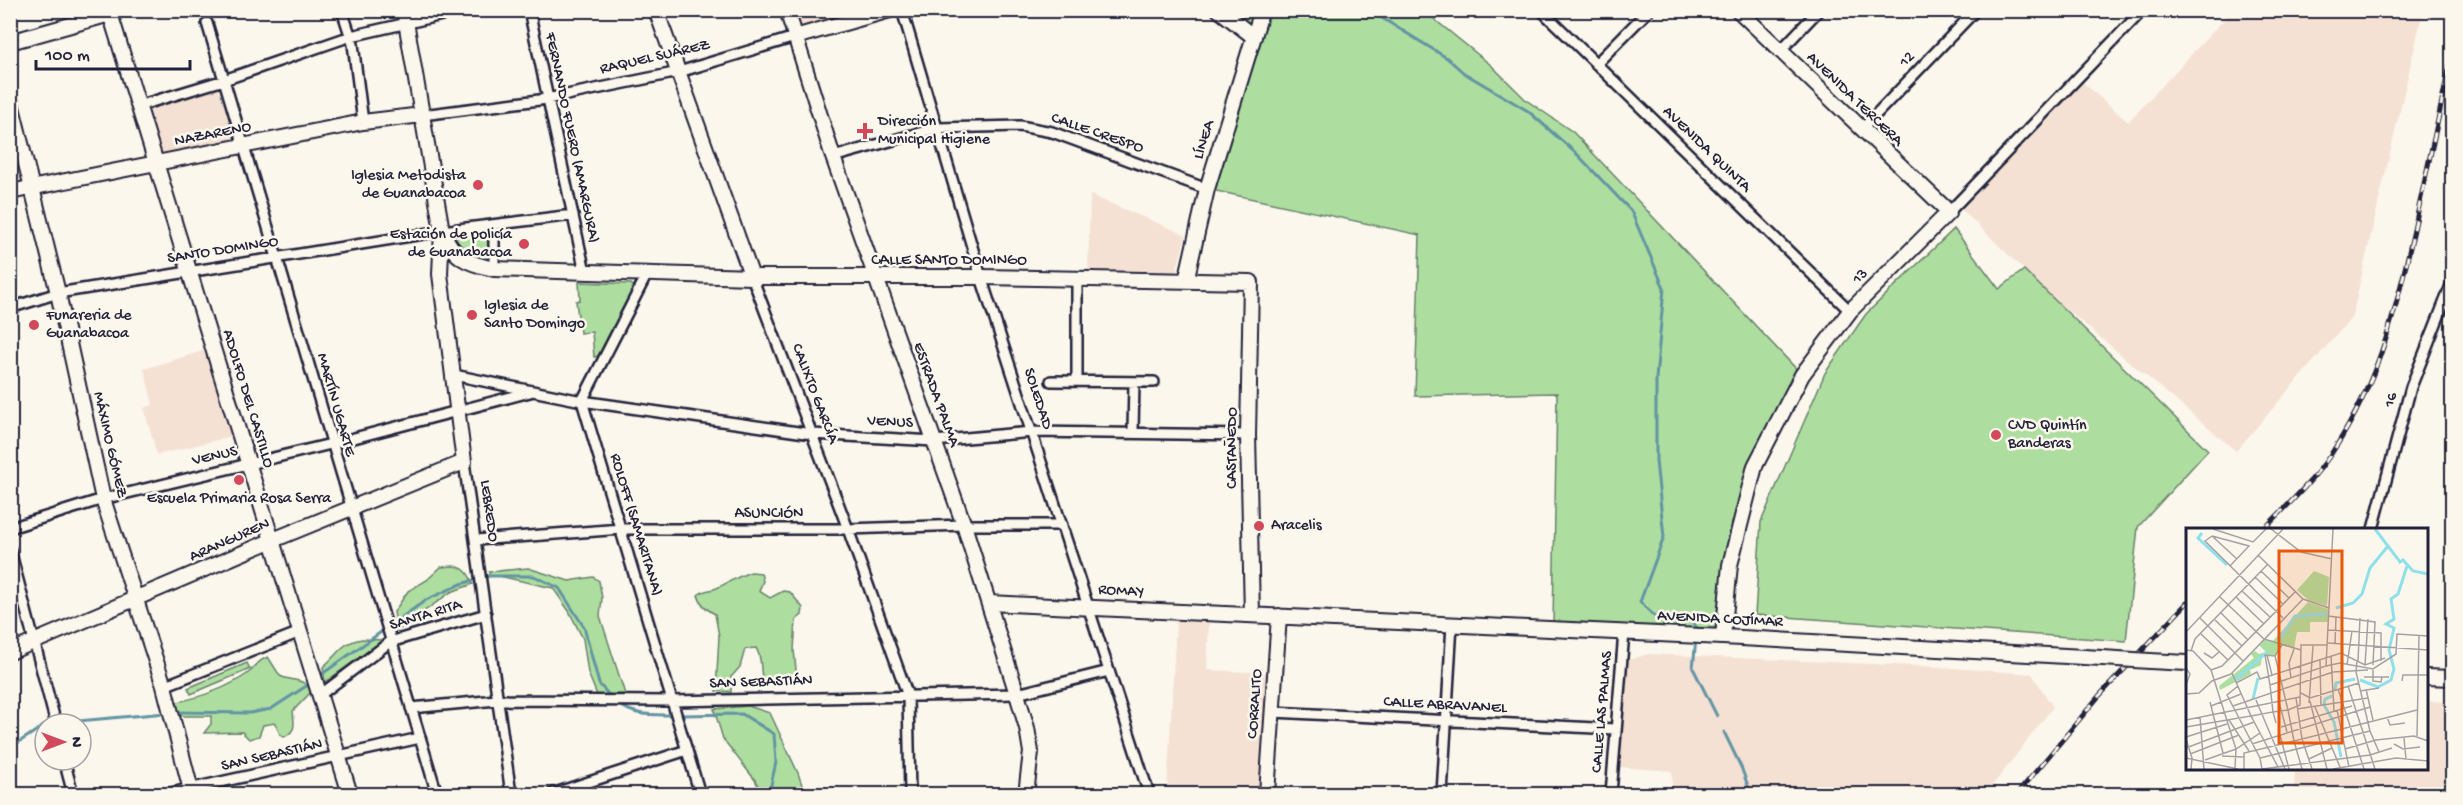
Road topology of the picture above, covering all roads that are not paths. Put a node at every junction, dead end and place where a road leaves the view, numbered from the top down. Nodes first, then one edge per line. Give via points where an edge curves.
1 (342, 10) edge
2 (464, 10) edge
3 (528, 10) edge
4 (656, 10) edge
5 (787, 10) edge
6 (890, 10) edge
7 (902, 10) edge
8 (1219, 10) edge
9 (1262, 10) edge
10 (1540, 10) edge
11 (1649, 10) edge
12 (1738, 10) edge
13 (1819, 10) edge
14 (1976, 10) edge
15 (2143, 10) edge
16 (109, 12) edge
17 (404, 16) edge
18 (207, 23) dead end
19 (351, 36) junction
20 (795, 37) junction
21 (1254, 37) junction
22 (10, 42) edge
23 (1780, 51) junction
24 (1596, 64) junction
25 (679, 72) junction
26 (224, 80) junction
27 (10, 99) edge
28 (547, 99) junction
29 (138, 106) junction
30 (422, 115) junction
31 (363, 122) junction
32 (938, 128) junction
33 (1861, 130) junction
34 (245, 146) junction
35 (833, 157) junction
36 (156, 163) junction
37 (31, 187) junction
38 (1207, 189) junction
39 (10, 192) edge
40 (1949, 212) junction
41 (573, 215) junction
42 (494, 225) junction
43 (442, 231) junction
44 (278, 258) junction
45 (476, 265) junction
46 (494, 269) junction
47 (585, 272) junction
48 (190, 273) junction
49 (440, 274) junction
50 (646, 274) junction
51 (752, 277) junction
52 (876, 277) junction
53 (981, 277) junction
54 (1077, 279) junction
55 (1186, 280) junction
56 (1251, 282) joint
57 (2452, 283) edge
58 (58, 293) junction
59 (10, 308) edge
60 (1850, 311) junction
61 (454, 375) junction
62 (1051, 381) dead end
63 (1077, 381) junction
64 (1134, 382) junction
65 (1154, 382) dead end
66 (532, 391) junction
67 (582, 401) junction
68 (459, 410) junction
69 (1133, 431) junction
70 (1032, 432) junction
71 (812, 434) junction
72 (1248, 435) junction
73 (934, 441) junction
74 (331, 444) junction
75 (464, 462) junction
76 (250, 464) junction
77 (103, 499) junction
78 (351, 508) junction
79 (964, 525) junction
80 (1062, 525) junction
81 (10, 528) edge
82 (2373, 528) edge
83 (622, 529) junction
84 (848, 529) junction
85 (273, 540) junction
86 (476, 540) junction
87 (10, 550) edge
88 (135, 600) junction
89 (989, 603) junction
90 (1087, 607) junction
91 (486, 614) junction
92 (1252, 615) junction
93 (1279, 616) junction
94 (1452, 624) junction
95 (300, 632) junction
96 (1624, 632) junction
97 (1724, 637) junction
98 (389, 639) junction
99 (36, 642) junction
100 (10, 652) edge
101 (2186, 663) edge
102 (1109, 672) junction
103 (2427, 677) edge
104 (2452, 678) edge
105 (164, 686) junction
106 (319, 692) junction
107 (1017, 694) junction
108 (908, 696) junction
109 (497, 700) junction
110 (672, 701) junction
111 (411, 708) junction
112 (53, 712) edge
113 (1272, 712) junction
114 (1446, 722) junction
115 (1615, 729) junction
116 (420, 738) junction
117 (687, 750) junction
118 (338, 756) junction
119 (67, 772) edge
120 (191, 792) edge
121 (73, 795) edge
122 (166, 795) edge
123 (351, 795) edge
124 (437, 795) edge
125 (511, 795) edge
126 (552, 795) edge
127 (700, 795) edge
128 (910, 795) edge
129 (1026, 795) edge
130 (1149, 795) edge
131 (1267, 795) edge
132 (1442, 795) edge
133 (1611, 795) edge

1 - 19 street
2 - 17 street
3 - 28 street, FERNANDO FUERO (AMARGURA)
4 - 25 street, CALIXTO GARCÍA
5 - 20 street, ESTRADA PALMA
6 - 20 street, RAQUEL SUÁREZ
7 - 32 street, SOLEDAD
8 - 21 street
9 - 21 street, LÍNEA
10 - 24 street, AVENIDA QUINTA
11 - 24 street
12 - 23 street, AVENIDA TERCERA
13 - 23 street
14 - 33 street, 12
15 - 40 street, 13
16 - 22 street
16 - 29 street, ADOLFO DEL CASTILLO
17 - 19 street
17 - 30 street
18 - 26 street, MARTÍN UGARTE
19 - 26 street
19 - 31 street
20 - 25 street, RAQUEL SUÁREZ
20 - 35 street, ESTRADA PALMA
21 - 38 street, LÍNEA
23 - 33 street, AVENIDA TERCERA
24 - 60 street, AVENIDA QUINTA
25 - 28 street, RAQUEL SUÁREZ
25 - 51 street, CALIXTO GARCÍA
26 - 29 street
26 - 34 street, MARTÍN UGARTE
27 - 37 street, MÁXIMO GÓMEZ
28 - 30 street, RAQUEL SUÁREZ
28 - 41 street, FERNANDO FUERO (AMARGURA)
29 - 36 street, ADOLFO DEL CASTILLO
30 - 31 street, NAZARENO
30 - 43 street
31 - 34 street, NAZARENO
32 - 35 street, CALLE CRESPO
32 - 38 street, CALLE CRESPO via 1020,126 1052,132
32 - 53 street, SOLEDAD
33 - 40 street, AVENIDA TERCERA
34 - 36 street, NAZARENO
34 - 44 street, MARTÍN UGARTE
35 - 52 street, ESTRADA PALMA
36 - 37 street, NAZARENO
36 - 48 street, ADOLFO DEL CASTILLO
37 - 39 street, NAZARENO
37 - 58 street, MÁXIMO GÓMEZ
38 - 55 street, LÍNEA
40 - 60 street, 13
41 - 42 street, SANTO DOMINGO
41 - 47 street, FERNANDO FUERO (AMARGURA)
42 - 43 street, SANTO DOMINGO
42 - 46 street
43 - 44 street, SANTO DOMINGO
43 - 45 street via 455,253
43 - 49 street, LEBREDO
44 - 48 street, SANTO DOMINGO
44 - 74 street, MARTÍN UGARTE
45 - 46 street
45 - 49 street via 451,265
46 - 47 street
47 - 50 street
48 - 58 street, SANTO DOMINGO
48 - 76 street, ADOLFO DEL CASTILLO
49 - 61 street, LEBREDO
50 - 51 street, CALLE SANTO DOMINGO
50 - 67 street
51 - 52 street, CALLE SANTO DOMINGO
51 - 71 street, CALIXTO GARCÍA
52 - 53 street, CALLE SANTO DOMINGO
52 - 73 street, ESTRADA PALMA
53 - 54 street, CALLE SANTO DOMINGO
53 - 70 street, SOLEDAD
54 - 55 street, CALLE SANTO DOMINGO
54 - 63 street
55 - 56 street, CALLE SANTO DOMINGO
56 - 72 street, CASTAÑEDO
57 - 82 street, 16 via 2411,387
58 - 59 street, SANTO DOMINGO
58 - 77 street, MÁXIMO GÓMEZ
60 - 97 street, 13 via 1802,375 1755,466 1730,566
61 - 66 street, VENUS
61 - 68 street, LEBREDO
62 - 63 street
63 - 64 street
64 - 65 street
64 - 69 street
66 - 67 street, VENUS
66 - 68 street, VENUS
67 - 71 street, VENUS
67 - 83 street, ROLOFF (SAMARITANA)
68 - 74 street, VENUS
68 - 75 street, LEBREDO
69 - 70 street, VENUS
69 - 72 street, VENUS
70 - 73 street, VENUS
70 - 80 street, SOLEDAD
71 - 73 street, VENUS
71 - 84 street, CALIXTO GARCÍA
72 - 92 street, CASTAÑEDO
73 - 79 street, ESTRADA PALMA
74 - 76 street, VENUS
74 - 78 street, MARTÍN UGARTE
75 - 78 street, ARANGUREN
75 - 86 street, LEBREDO
76 - 77 street, VENUS
76 - 85 street, ADOLFO DEL CASTILLO
77 - 81 street, VENUS
77 - 88 street, MÁXIMO GÓMEZ
78 - 85 street, ARANGUREN
78 - 98 street, MARTÍN UGARTE
79 - 80 street, ASUNCIÓN
79 - 84 street, ASUNCIÓN
79 - 89 street, ESTRADA PALMA
80 - 90 street, SOLEDAD
83 - 84 street, ASUNCIÓN
83 - 86 street, ASUNCIÓN
83 - 110 street, ROLOFF (SAMARITANA)
84 - 108 street, CALIXTO GARCÍA
85 - 88 street, ARANGUREN
85 - 95 street, ADOLFO DEL CASTILLO
86 - 91 street, LEBREDO
87 - 99 street
88 - 99 street, ARANGUREN
88 - 105 street, MÁXIMO GÓMEZ
89 - 90 street, ROMAY
89 - 107 street, ESTRADA PALMA
90 - 92 street, ROMAY
90 - 102 street, SOLEDAD
91 - 98 street, SANTA RITA
91 - 109 street, LEBREDO
92 - 93 street, AVENIDA COJÍMAR
93 - 94 street, AVENIDA COJÍMAR
93 - 113 street, CORRALITO
94 - 96 street, AVENIDA COJÍMAR
94 - 114 street
95 - 105 street
95 - 106 street, ADOLFO DEL CASTILLO
96 - 97 street, AVENIDA COJÍMAR
96 - 115 street, CALLE LAS PALMAS
97 - 101 street, AVENIDA COJÍMAR, bridge
98 - 106 street, SANTA RITA
98 - 111 street, MARTÍN UGARTE
99 - 100 street, ARANGUREN
99 - 112 street
102 - 107 street, SAN SEBASTIÁN
102 - 130 street, SOLEDAD
103 - 104 street
105 - 120 street, MÁXIMO GÓMEZ
106 - 118 street, ADOLFO DEL CASTILLO
107 - 108 street, SAN SEBASTIÁN
107 - 129 street, ESTRADA PALMA via 1028,728
108 - 110 street, SAN SEBASTIÁN
108 - 128 street, CALIXTO GARCÍA
109 - 110 street, SAN SEBASTIÁN
109 - 111 street, SAN SEBASTIÁN
109 - 125 street, LEBREDO
110 - 117 street, ROLOFF (SAMARITANA)
111 - 116 street, MARTÍN UGARTE
113 - 114 street, CALLE ABRAVANEL
113 - 131 street, CORRALITO
114 - 115 street, CALLE ABRAVANEL
114 - 132 street
115 - 133 street, CALLE LAS PALMAS
116 - 118 street, SAN SEBASTIÁN
116 - 124 street, MARTÍN UGARTE
117 - 126 street
117 - 127 street, ROLOFF (SAMARITANA)
118 - 120 street, SAN SEBASTIÁN
118 - 123 street, ADOLFO DEL CASTILLO
119 - 121 street
120 - 122 street, SAN SEBASTIÁN

